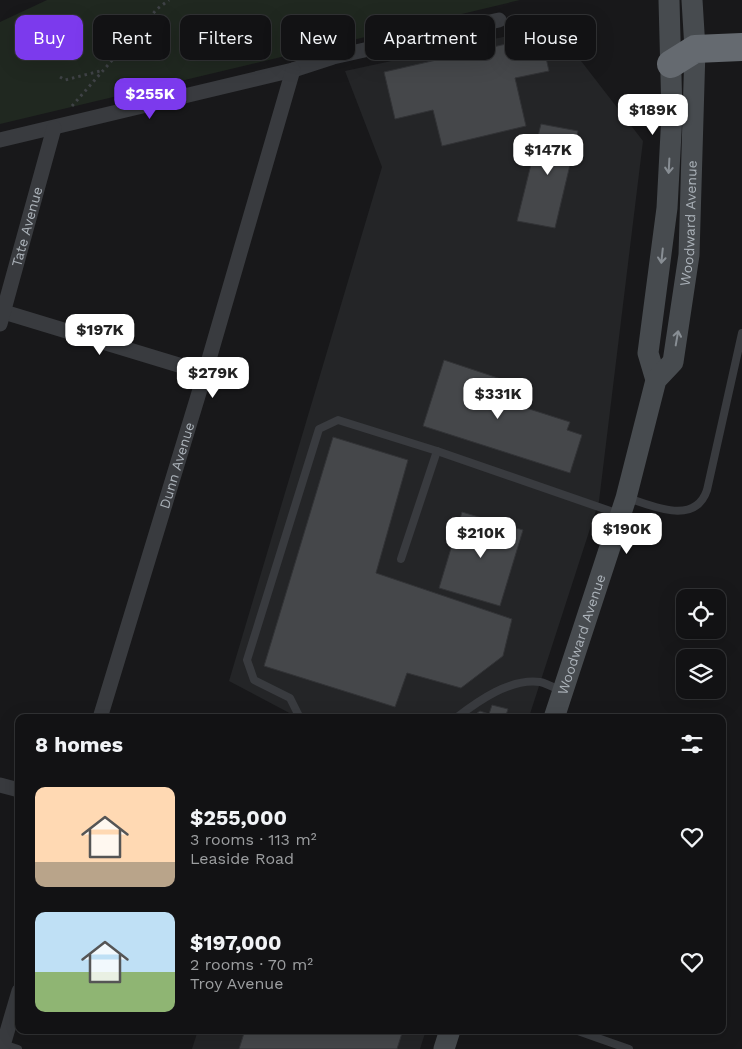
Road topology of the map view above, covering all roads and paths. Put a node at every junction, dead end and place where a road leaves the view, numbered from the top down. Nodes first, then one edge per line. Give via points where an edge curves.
1 (169, 0) edge
2 (669, 0) edge
3 (692, 0) edge
4 (498, 20) dead end
5 (742, 47) edge
6 (695, 49) junction
7 (671, 64) junction
8 (293, 70) junction
9 (101, 71) junction
10 (60, 77) dead end
11 (54, 128) junction
12 (0, 140) edge
13 (2, 318) edge
14 (742, 333) edge
15 (205, 373) junction
16 (656, 380) junction
17 (438, 451) junction
18 (623, 506) junction
19 (401, 559) dead end
20 (563, 692) junction
21 (101, 714) edge
22 (298, 714) edge
23 (461, 714) edge
24 (555, 714) edge
25 (0, 785) edge
26 (15, 789) edge
27 (15, 1003) edge
28 (449, 1034) edge
29 (586, 1034) edge
30 (2, 1046) edge
31 (18, 1049) edge
32 (444, 1049) edge
33 (629, 1049) edge

1 - 9 path
2 - 7 main road, Woodward Avenue
3 - 6 main road, Woodward Avenue
4 - 8 street
5 - 6 highway
6 - 7 highway
16 -> 6 main road, Woodward Avenue via 673,362 687,280
7 -> 16 main road, Woodward Avenue via 667,208 648,354
8 - 11 street
8 - 15 street, Dunn Avenue
9 - 10 path via 65,80
9 - 11 path
11 - 12 street
11 - 13 street, Tate Avenue
13 - 15 street
14 - 18 lane via 703,498 693,508 680,512
15 - 21 street, Dunn Avenue
16 - 18 main road, Woodward Avenue
17 - 18 lane
17 - 19 lane
17 - 22 lane via 338,420 319,430 247,660 254,680 290,698
18 - 20 main road, Woodward Avenue
20 - 23 lane via 540,682 512,685
20 - 24 main road, Woodward Avenue
25 - 26 street
27 - 30 street
28 - 32 main road
29 - 33 lane
30 - 31 lane

